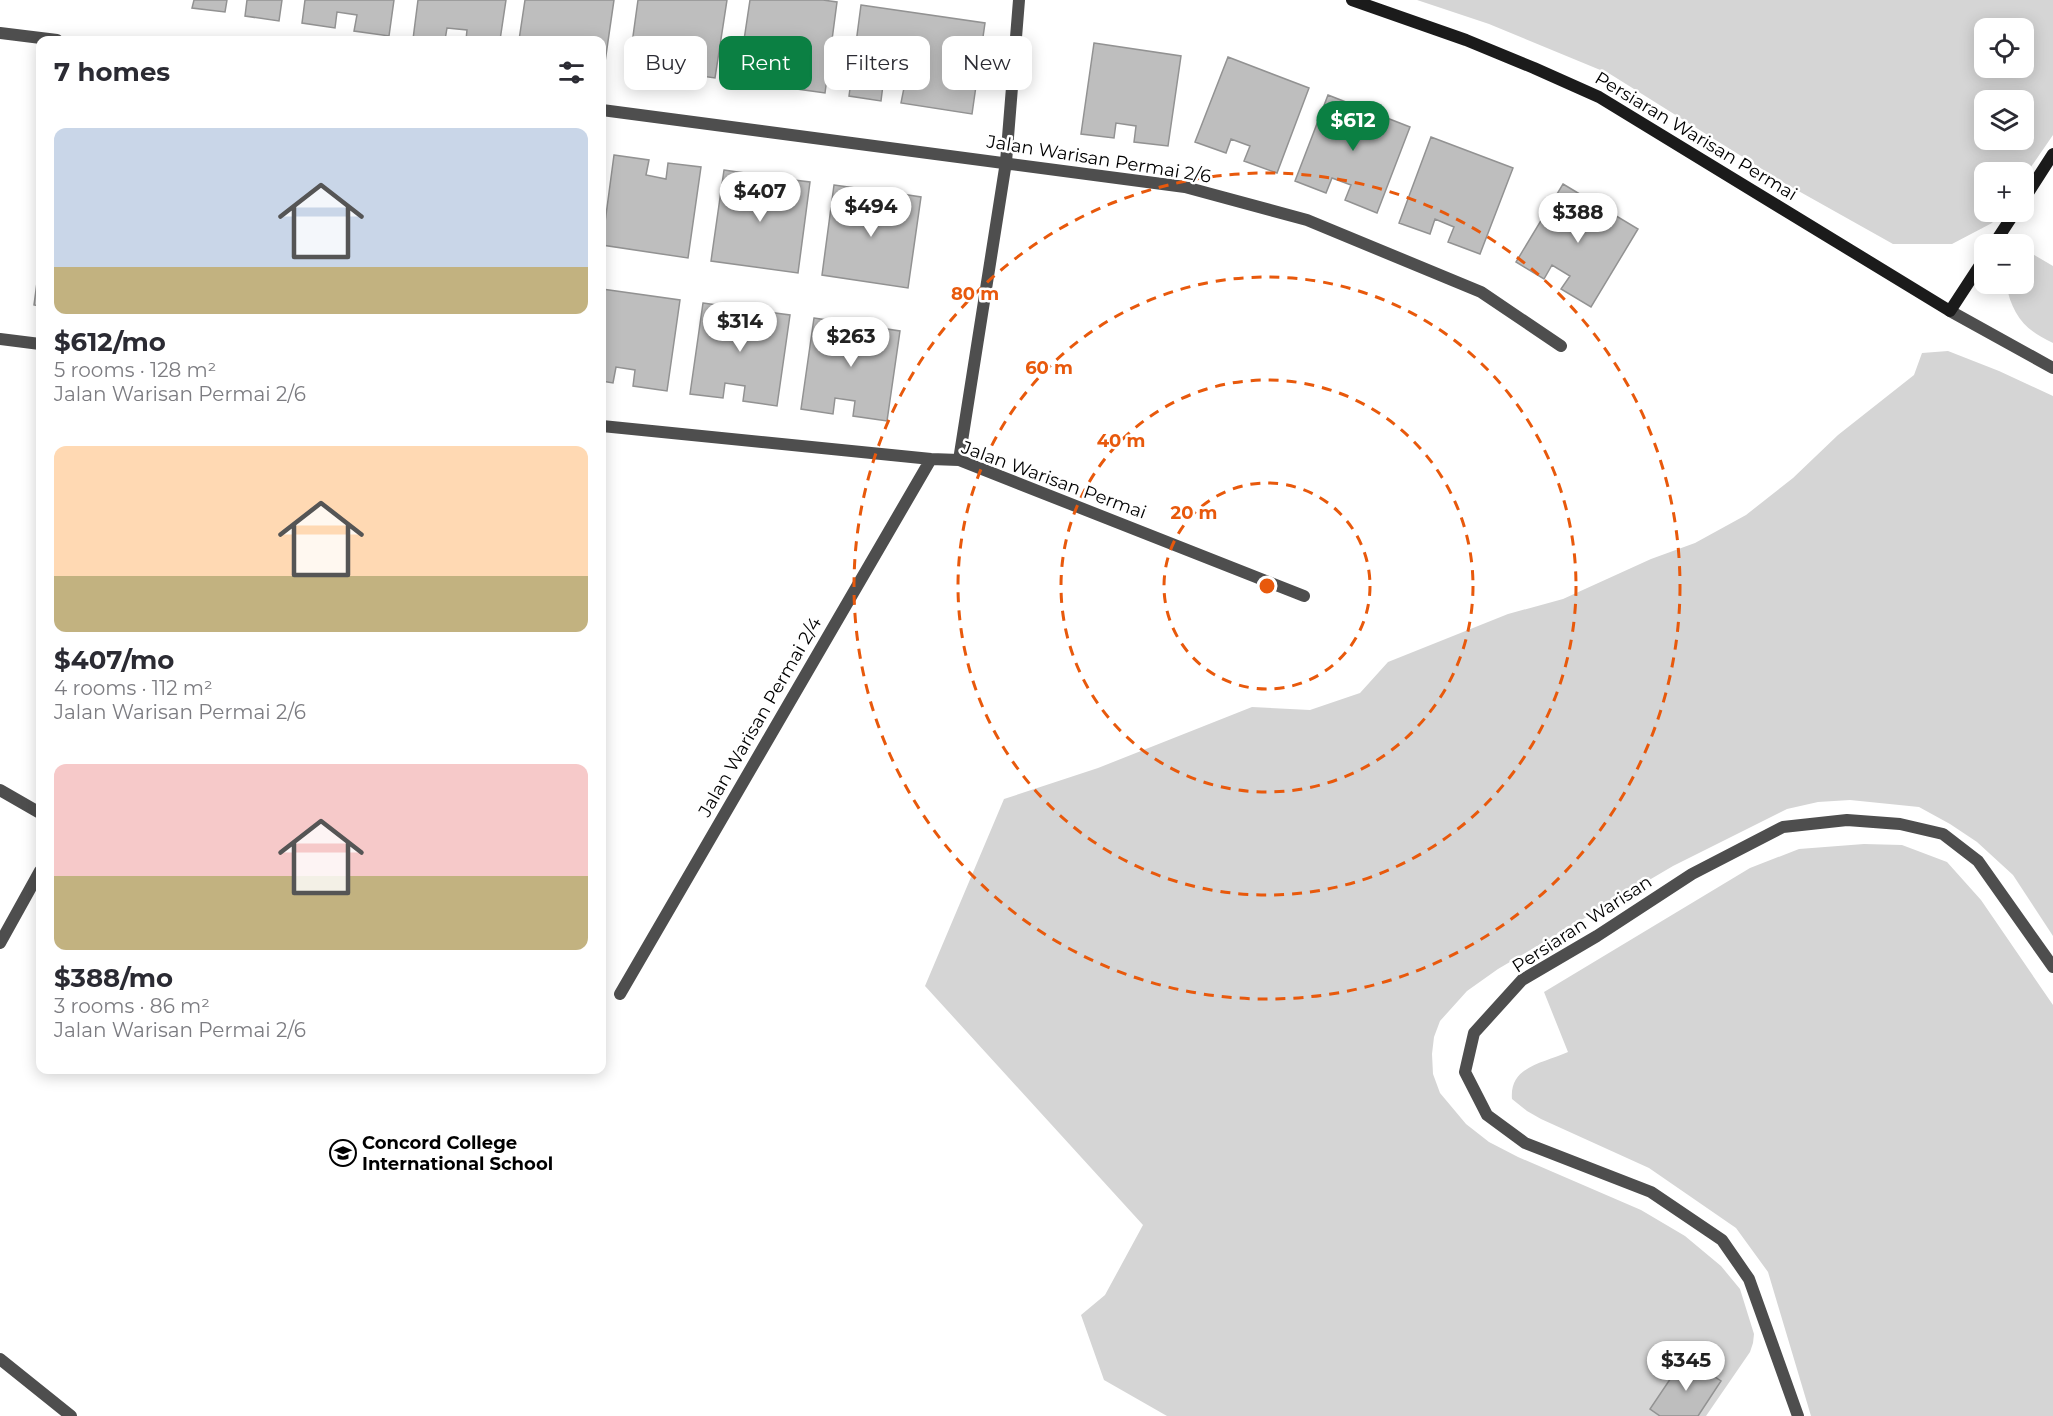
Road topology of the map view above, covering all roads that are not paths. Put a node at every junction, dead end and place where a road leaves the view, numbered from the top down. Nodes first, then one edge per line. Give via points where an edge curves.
1 (1019, 0) edge
2 (1352, 0) edge
3 (0, 33) edge
4 (36, 37) edge
5 (606, 111) edge
6 (2053, 154) edge
7 (1006, 162) junction
8 (2034, 183) edge
9 (1974, 273) edge
10 (1950, 310) junction
11 (0, 339) edge
12 (36, 344) edge
13 (1561, 346) dead end
14 (2053, 368) edge
15 (606, 427) edge
16 (931, 459) junction
17 (959, 460) junction
18 (1304, 596) dead end
19 (0, 790) edge
20 (36, 811) edge
21 (36, 879) edge
22 (0, 944) edge
23 (2053, 967) edge
24 (620, 994) dead end
25 (0, 1359) edge
26 (71, 1416) edge
27 (1798, 1416) edge

1 - 7 street
2 - 10 street, Persiaran Warisan Permai via 1466,40 1599,97
3 - 4 street
5 - 7 street, Jalan Warisan Permai 2/6
6 - 8 street
7 - 13 street, Jalan Warisan Permai 2/6 via 1185,187 1307,220 1481,292
7 - 17 street
9 - 10 street
10 - 14 street
11 - 12 street
15 - 16 street, Jalan Warisan Permai
16 - 17 street, Jalan Warisan Permai
16 - 24 street, Jalan Warisan Permai 2/4
17 - 18 street, Jalan Warisan Permai
19 - 20 street
21 - 22 street
23 - 27 street, Persiaran Warisan via 1978,861 1942,834 1900,824 1847,820 1783,827 1692,874 1522,980 1474,1033 1465,1072 1487,1115 1525,1143 1651,1192 1722,1240 1749,1279
25 - 26 street

